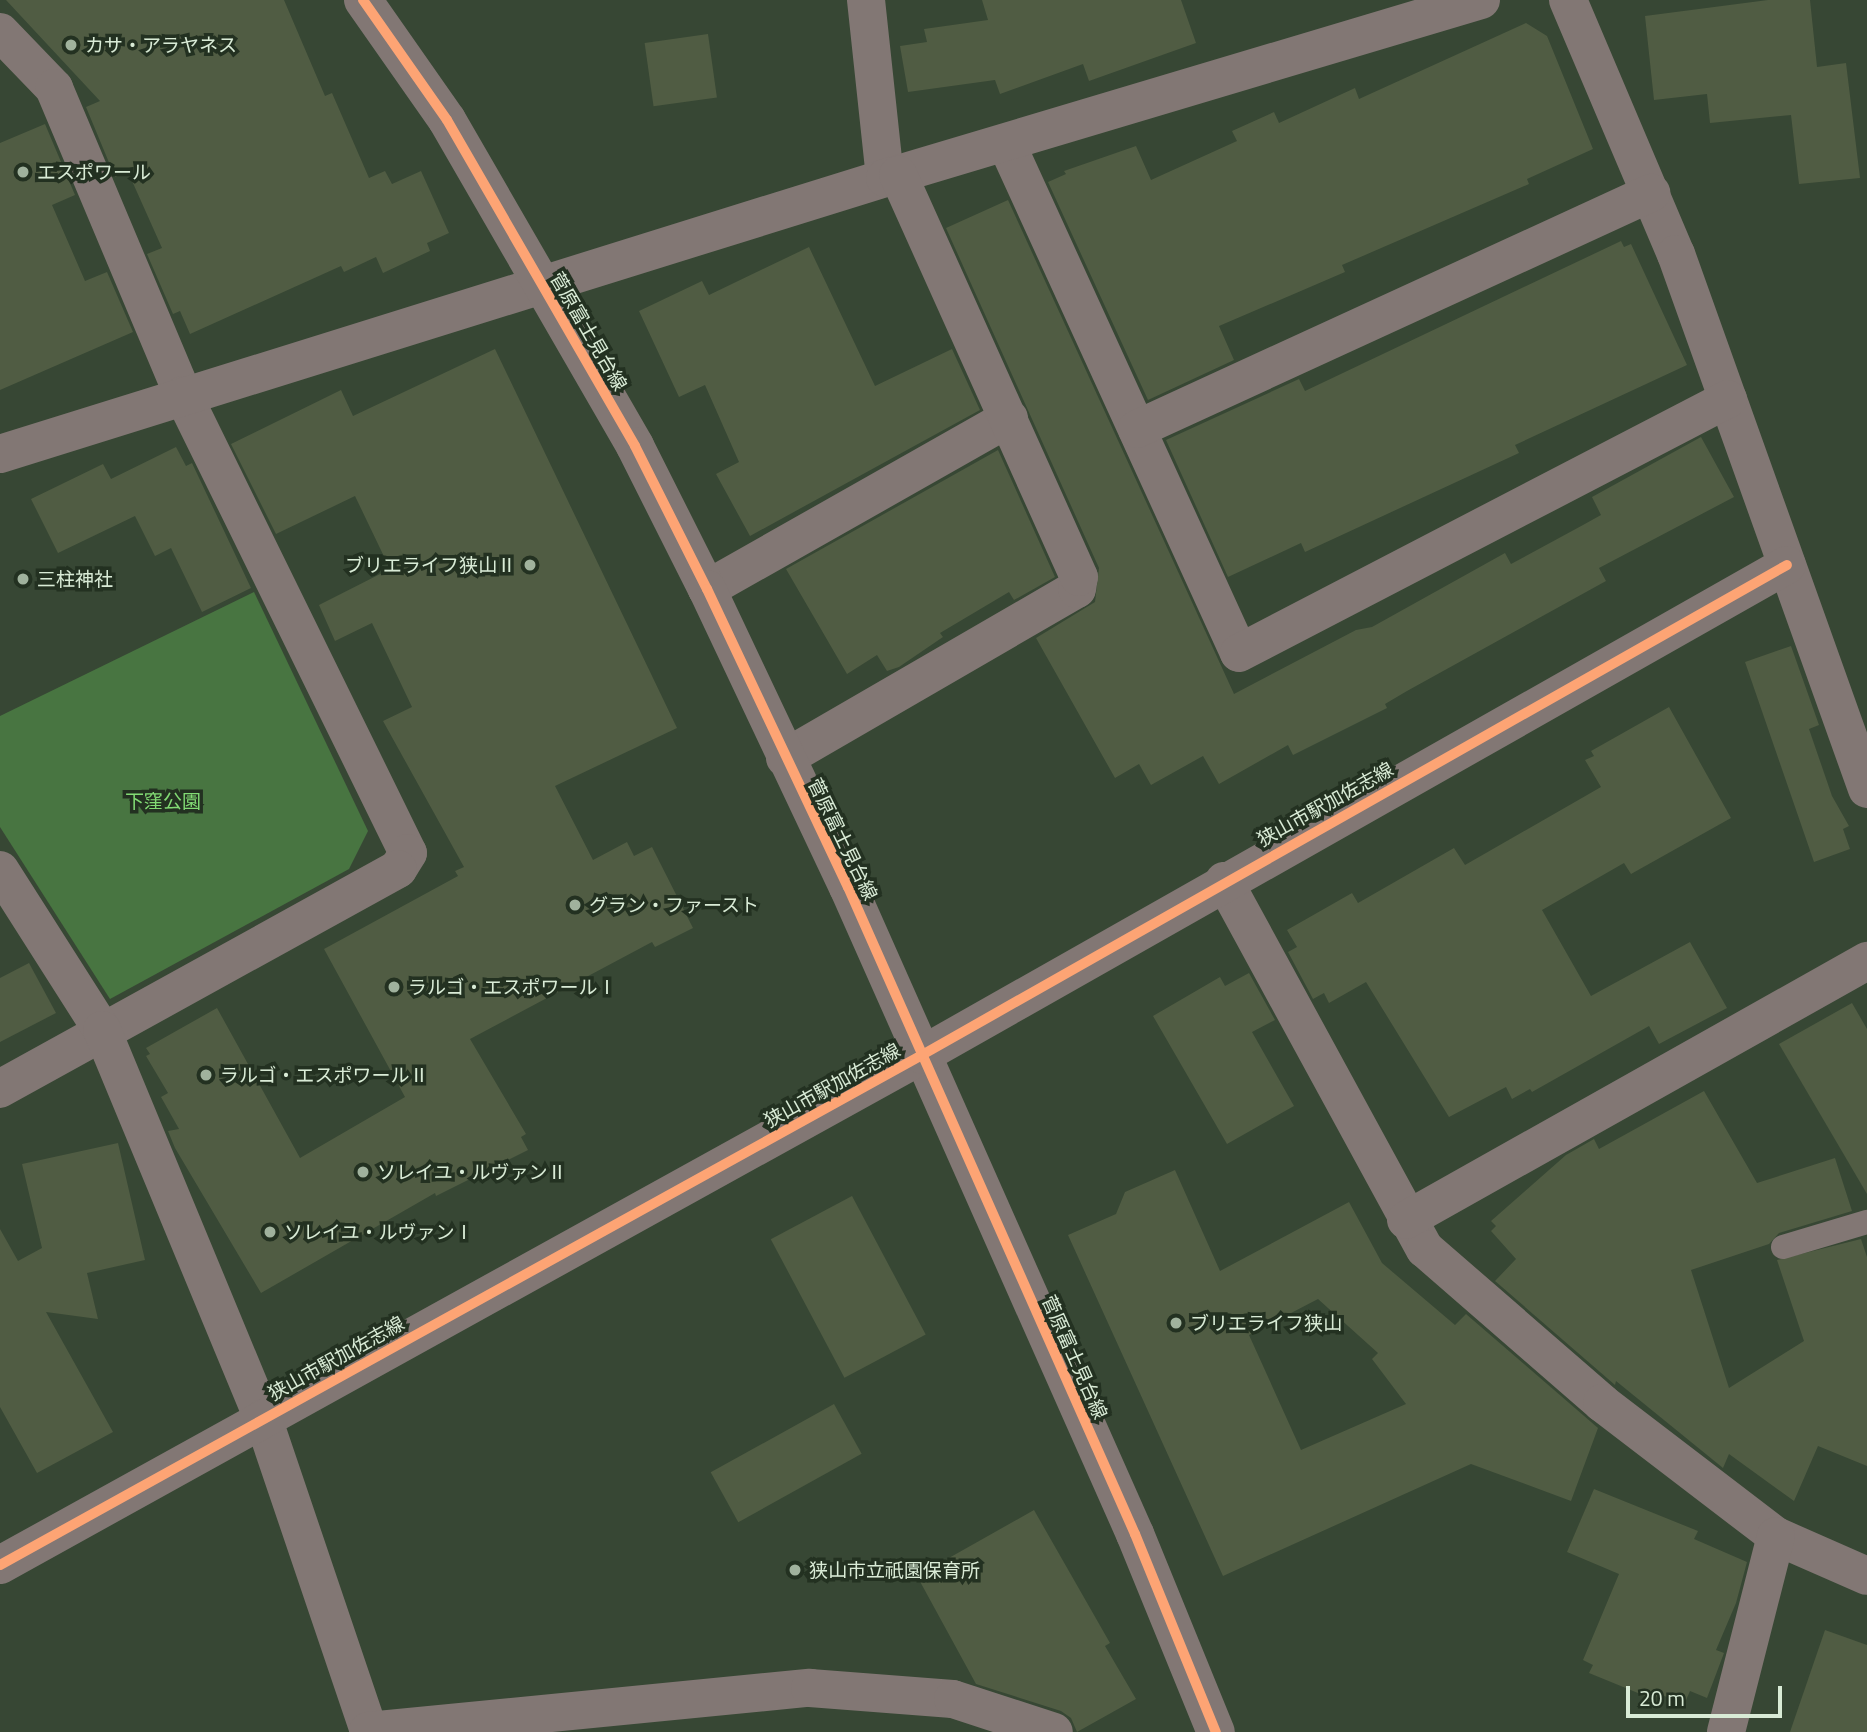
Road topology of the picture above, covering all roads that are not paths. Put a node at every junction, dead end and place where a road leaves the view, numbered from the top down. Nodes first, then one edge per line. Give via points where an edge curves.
1 (363, 0) edge
2 (866, 0) edge
3 (1481, 0) edge
4 (1568, 0) edge
5 (0, 32) edge
6 (1007, 145) junction
7 (891, 177) junction
8 (1651, 193) junction
9 (541, 284) junction
10 (183, 395) junction
11 (1728, 399) junction
12 (1009, 418) junction
13 (1137, 429) junction
14 (0, 454) edge
15 (1787, 565) junction
16 (707, 589) junction
17 (785, 758) junction
18 (1867, 789) edge
19 (0, 870) edge
20 (1224, 881) junction
21 (1867, 961) edge
22 (102, 1030) junction
23 (922, 1055) junction
24 (0, 1089) edge
25 (1406, 1220) junction
26 (1867, 1222) edge
27 (1783, 1247) dead end
28 (263, 1418) junction
29 (1776, 1536) junction
30 (0, 1565) edge
31 (1867, 1576) edge
32 (368, 1732) edge
33 (1054, 1732) edge
34 (1216, 1732) edge
35 (1727, 1732) edge

1 - 9 street, 菅原富士見台線 via 447,120
2 - 7 street
3 - 6 street
4 - 8 street
5 - 10 street via 54,88
6 - 7 street
6 - 13 street
7 - 9 street
7 - 12 street
8 - 11 street
8 - 13 street
9 - 10 street
9 - 16 street, 菅原富士見台線 via 635,446
10 - 14 street
10 - 22 street via 408,853 398,869
11 - 13 street via 1239,653
11 - 15 street
12 - 16 street
12 - 17 street via 1079,577 1077,589
15 - 18 street
15 - 20 street, 狭山市駅加佐志線
16 - 17 street, 菅原富士見台線
17 - 23 street, 菅原富士見台線
19 - 22 street
20 - 23 street, 狭山市駅加佐志線
20 - 25 street
21 - 25 street
22 - 24 street
22 - 28 street
23 - 28 street, 狭山市駅加佐志線
23 - 34 street, 菅原富士見台線 via 1135,1534
25 - 29 street via 1425,1249 1602,1403
26 - 27 lane
28 - 30 street, 狭山市駅加佐志線
28 - 32 street
29 - 31 street
29 - 35 street
32 - 33 street via 810,1688 953,1699

